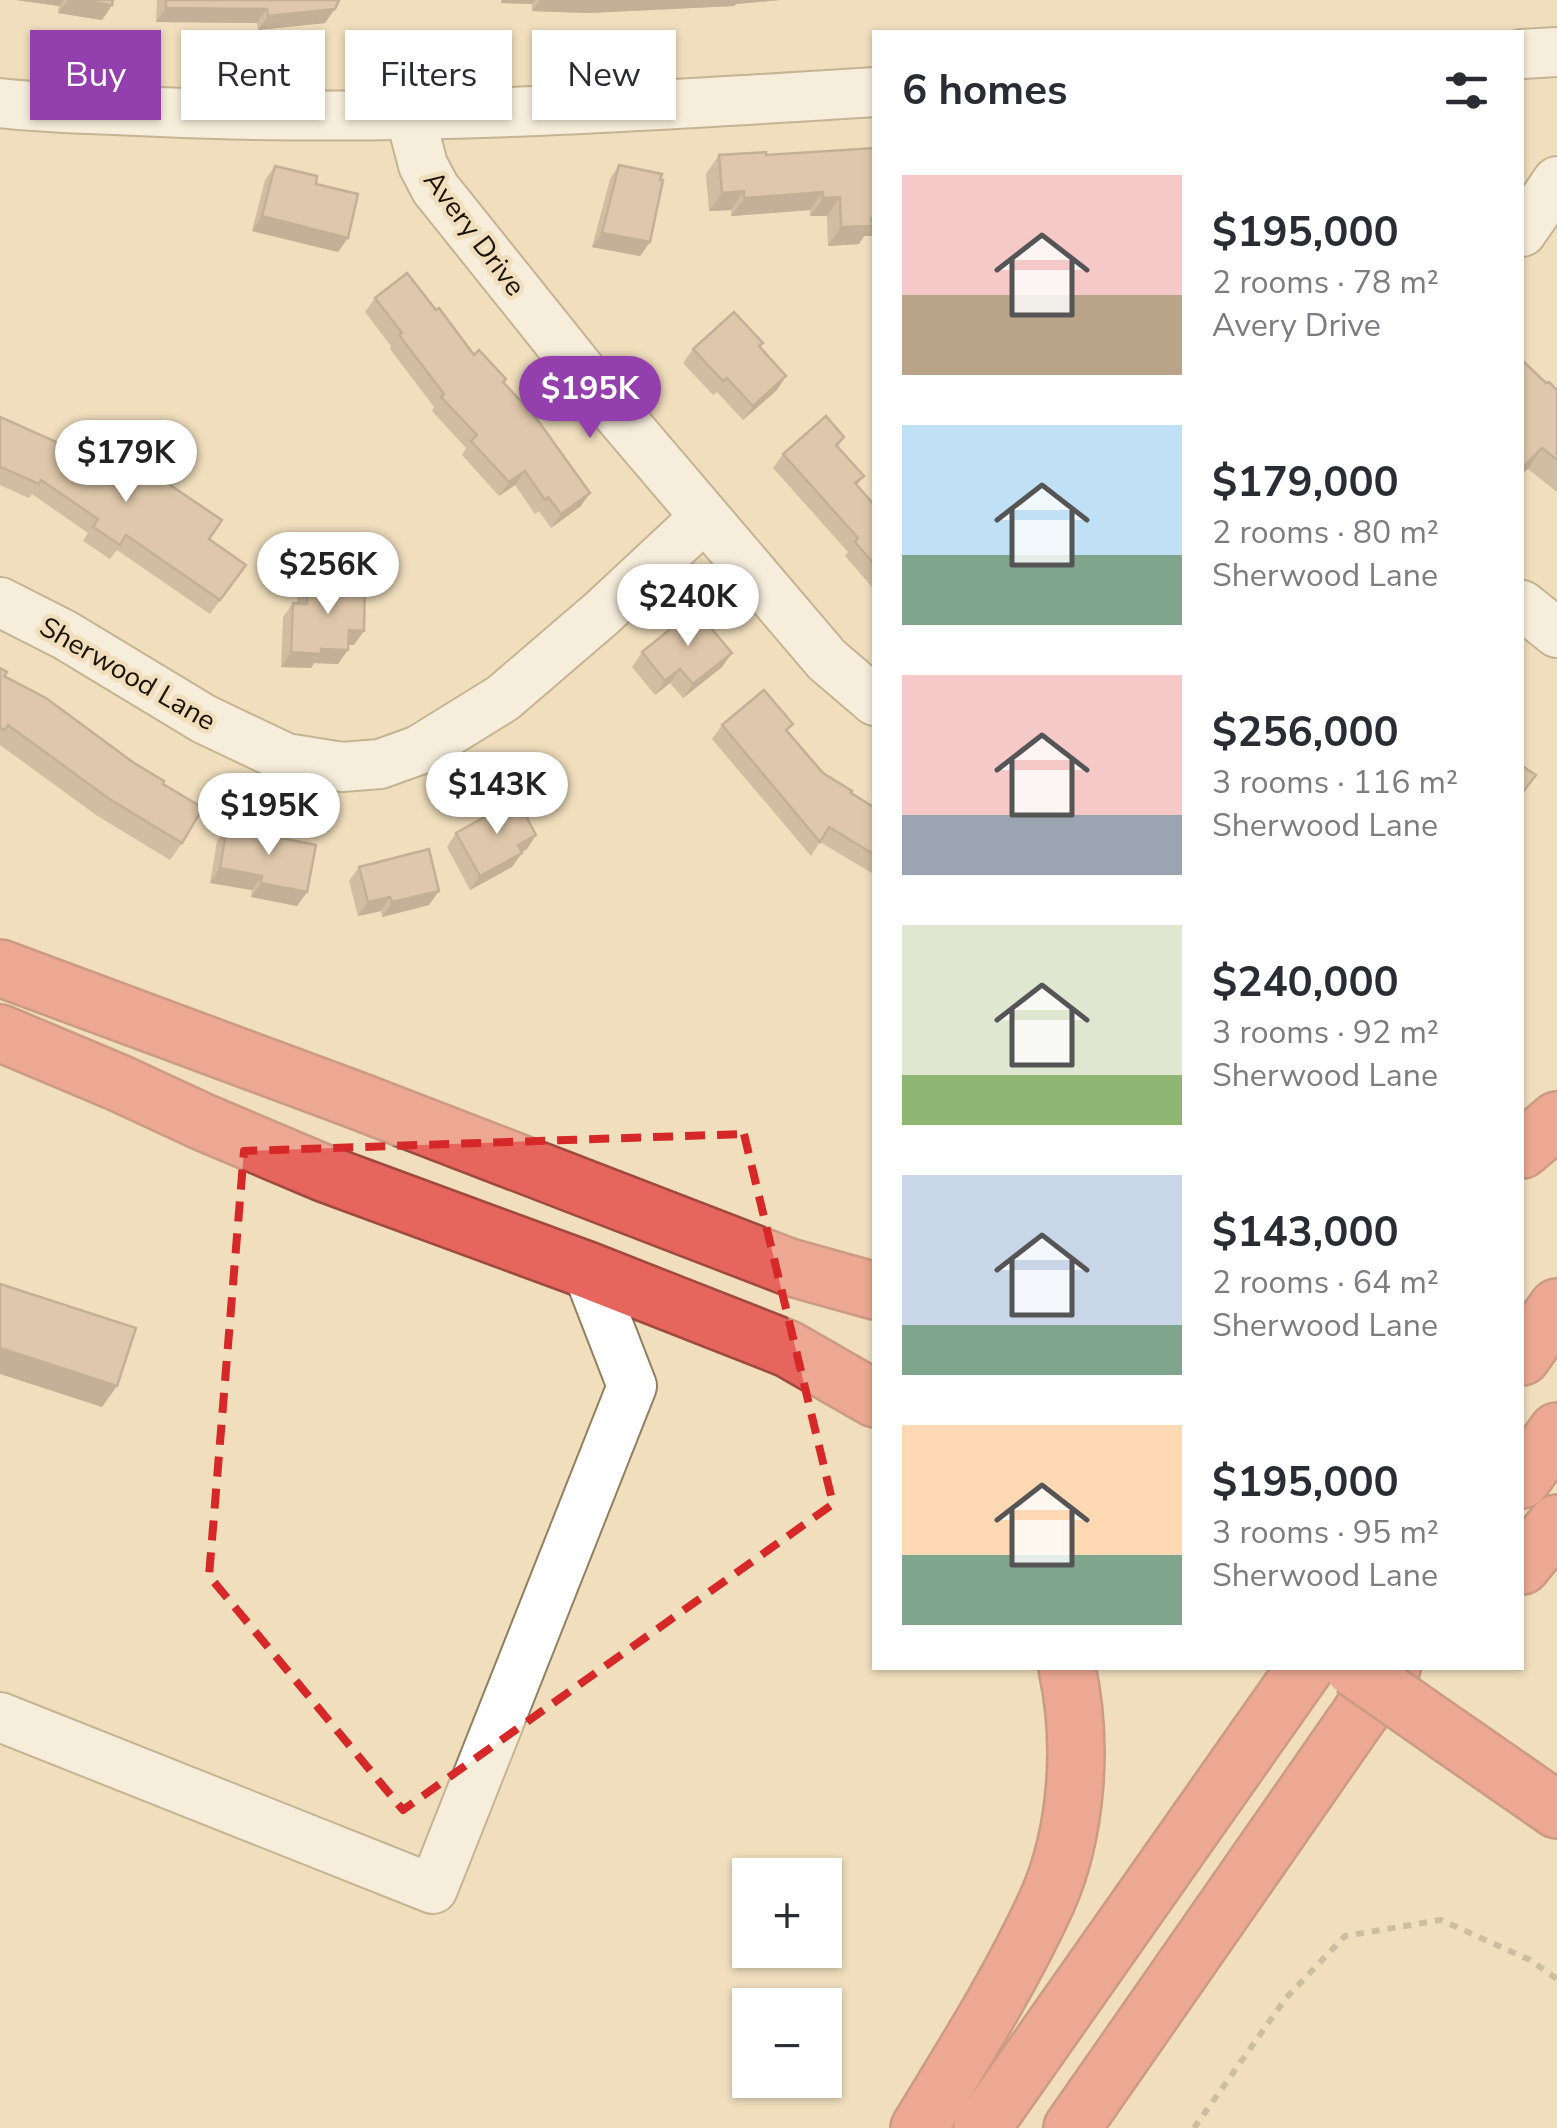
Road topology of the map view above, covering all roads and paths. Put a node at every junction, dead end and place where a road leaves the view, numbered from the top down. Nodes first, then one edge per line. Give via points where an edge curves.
1 (1557, 52) edge
2 (1524, 54) edge
3 (872, 92) edge
4 (0, 103) edge
5 (512, 110) edge
6 (345, 115) edge
7 (411, 120) edge
8 (1557, 181) edge
9 (1524, 229) edge
10 (706, 517) junction
11 (0, 602) edge
12 (1524, 607) edge
13 (1557, 633) edge
14 (872, 698) edge
15 (0, 968) edge
16 (4, 1049) edge
17 (1557, 1120) edge
18 (1524, 1148) edge
19 (613, 1199) junction
20 (587, 1270) junction
21 (872, 1290) edge
22 (1557, 1307) edge
23 (872, 1327) edge
24 (1524, 1353) edge
25 (872, 1367) edge
26 (872, 1397) edge
27 (1557, 1431) edge
28 (1524, 1477) edge
29 (1557, 1523) edge
30 (1524, 1564) edge
31 (1068, 1670) edge
32 (1304, 1670) edge
33 (1357, 1670) edge
34 (1391, 1670) edge
35 (1420, 1670) edge
36 (1433, 1670) edge
37 (0, 1717) edge
38 (1461, 1721) junction
39 (1557, 1764) edge
40 (1557, 1810) edge
41 (1207, 1932) junction
42 (1557, 1979) edge
43 (919, 2128) edge
44 (982, 2128) edge
45 (1072, 2128) edge
46 (1194, 2128) edge

1 - 2 street
3 - 5 street
4 - 6 street
7 - 10 street, Avery Drive via 435,188
8 - 9 street
10 - 11 street, Sherwood Lane via 503,698 419,750 380,764 342,767 286,758 204,719 66,634
10 - 14 street, Avery Drive via 827,660
12 - 13 street
15 - 19 highway
16 - 20 highway via 119,1083 326,1174
17 - 18 highway
19 - 21 highway via 788,1267
19 - 23 highway via 746,1280
20 - 25 highway
20 - 26 highway via 788,1349
20 - 37 street via 632,1386 433,1889
22 - 24 highway
27 - 28 highway
29 - 30 highway
31 - 43 highway via 1077,1738 1074,1795 1048,1898
32 - 44 highway
33 - 38 highway, bridge
34 - 41 highway
35 - 38 highway
36 - 41 highway
38 - 39 highway
38 - 40 highway
41 - 45 highway
42 - 46 path via 1441,1920 1344,1936 1286,1998

